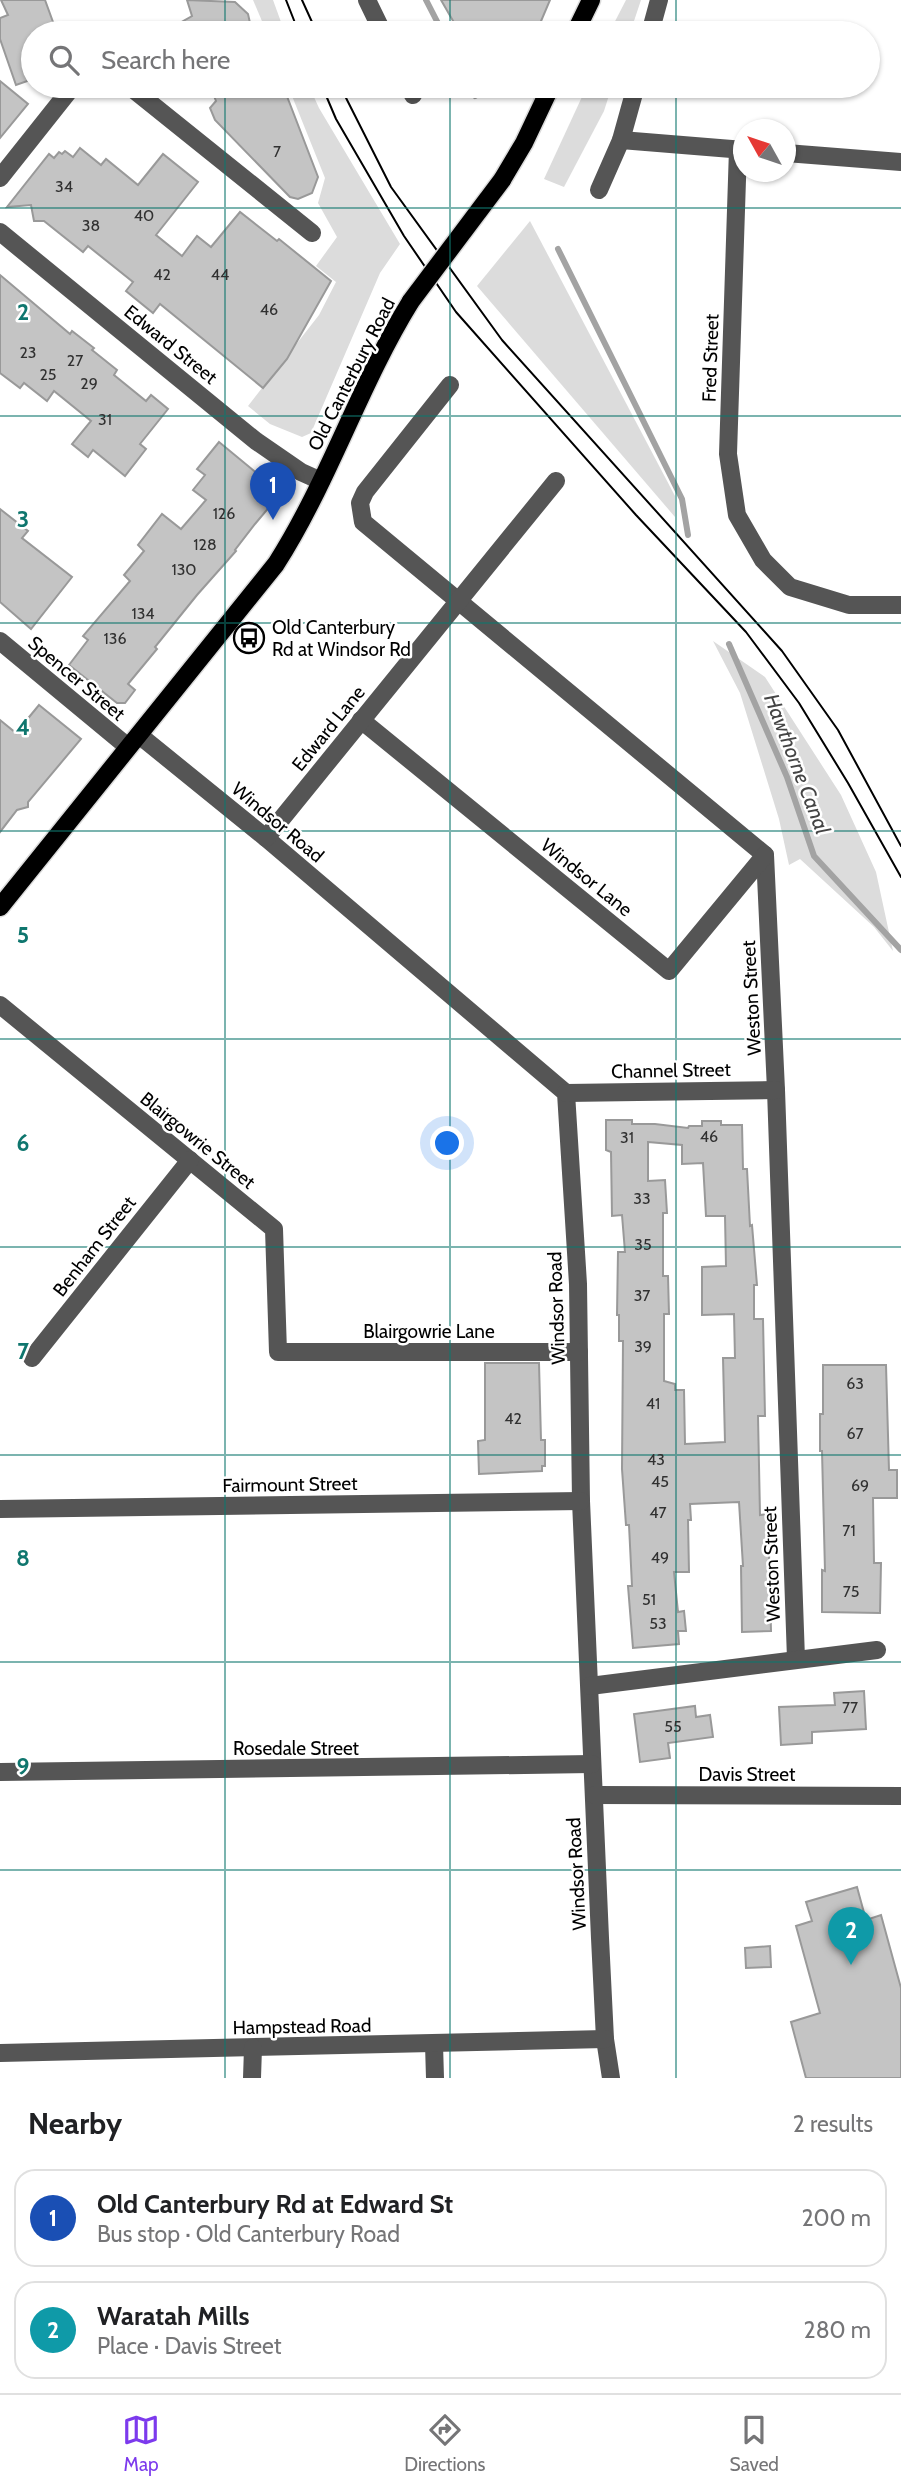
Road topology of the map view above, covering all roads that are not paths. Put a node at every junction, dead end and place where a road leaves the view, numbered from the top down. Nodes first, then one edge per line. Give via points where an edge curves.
1 (367, 0) edge
2 (590, 0) edge
3 (659, 0) edge
4 (377, 21) edge
5 (580, 21) edge
6 (653, 21) edge
7 (63, 98) edge
8 (144, 98) edge
9 (545, 98) edge
10 (633, 98) edge
11 (621, 140) junction
12 (733, 149) edge
13 (796, 154) edge
14 (901, 162) edge
15 (0, 178) edge
16 (740, 182) edge
17 (599, 190) dead end
18 (0, 232) edge
19 (312, 233) dead end
20 (450, 385) dead end
21 (321, 481) junction
22 (556, 481) dead end
23 (458, 601) junction
24 (901, 605) edge
25 (0, 641) edge
26 (361, 720) junction
27 (133, 741) junction
28 (266, 838) junction
29 (765, 855) junction
30 (0, 906) edge
31 (0, 1005) edge
32 (776, 1090) junction
33 (566, 1093) junction
34 (190, 1160) junction
35 (278, 1352) joint
36 (579, 1352) junction
37 (32, 1358) dead end
38 (582, 1501) junction
39 (0, 1509) edge
40 (877, 1650) dead end
41 (796, 1659) junction
42 (590, 1686) junction
43 (592, 1764) junction
44 (0, 1772) edge
45 (594, 1795) junction
46 (901, 1796) edge
47 (605, 2039) junction
48 (434, 2044) junction
49 (253, 2048) junction
50 (0, 2053) edge
51 (252, 2078) edge
52 (435, 2078) edge
53 (611, 2078) edge

1 - 4 street
2 - 5 main road
3 - 6 street
7 - 15 street
8 - 19 street
9 - 21 main road, Old Canterbury Road, bridge via 502,180 411,300 381,352
10 - 11 street
11 - 12 street
11 - 17 street
13 - 14 street
16 - 24 street, Fred Street via 728,454 737,515 763,560 790,587 849,606
18 - 21 street, Edward Street via 256,441
20 - 23 street via 360,503 363,522
21 - 27 main road, Old Canterbury Road via 275,564
22 - 23 street, Edward Lane
23 - 26 street, Edward Lane
23 - 29 street
25 - 27 street, Spencer Street
26 - 28 street, Edward Lane
26 - 29 street, Windsor Lane via 669,971
27 - 28 street, Windsor Road
27 - 30 main road, Old Canterbury Road
28 - 33 street, Windsor Road
29 - 32 street, Weston Street
31 - 34 street, Blairgowrie Street
32 - 33 street, Channel Street
32 - 41 street, Weston Street
33 - 36 street, Windsor Road
34 - 35 street, Blairgowrie Street via 274,1229
34 - 37 street, Benham Street
35 - 36 street, Blairgowrie Lane
36 - 38 street, Windsor Road
38 - 39 street, Fairmount Street
38 - 42 street, Windsor Road
40 - 41 street
41 - 42 street
42 - 43 street, Windsor Road
43 - 44 street, Rosedale Street
43 - 45 street, Windsor Road
45 - 46 street, Davis Street
45 - 47 street, Windsor Road
47 - 48 street, Hampstead Road
47 - 53 street, Windsor Road
48 - 49 street, Hampstead Road
48 - 52 street
49 - 50 street, Hampstead Road
49 - 51 street

